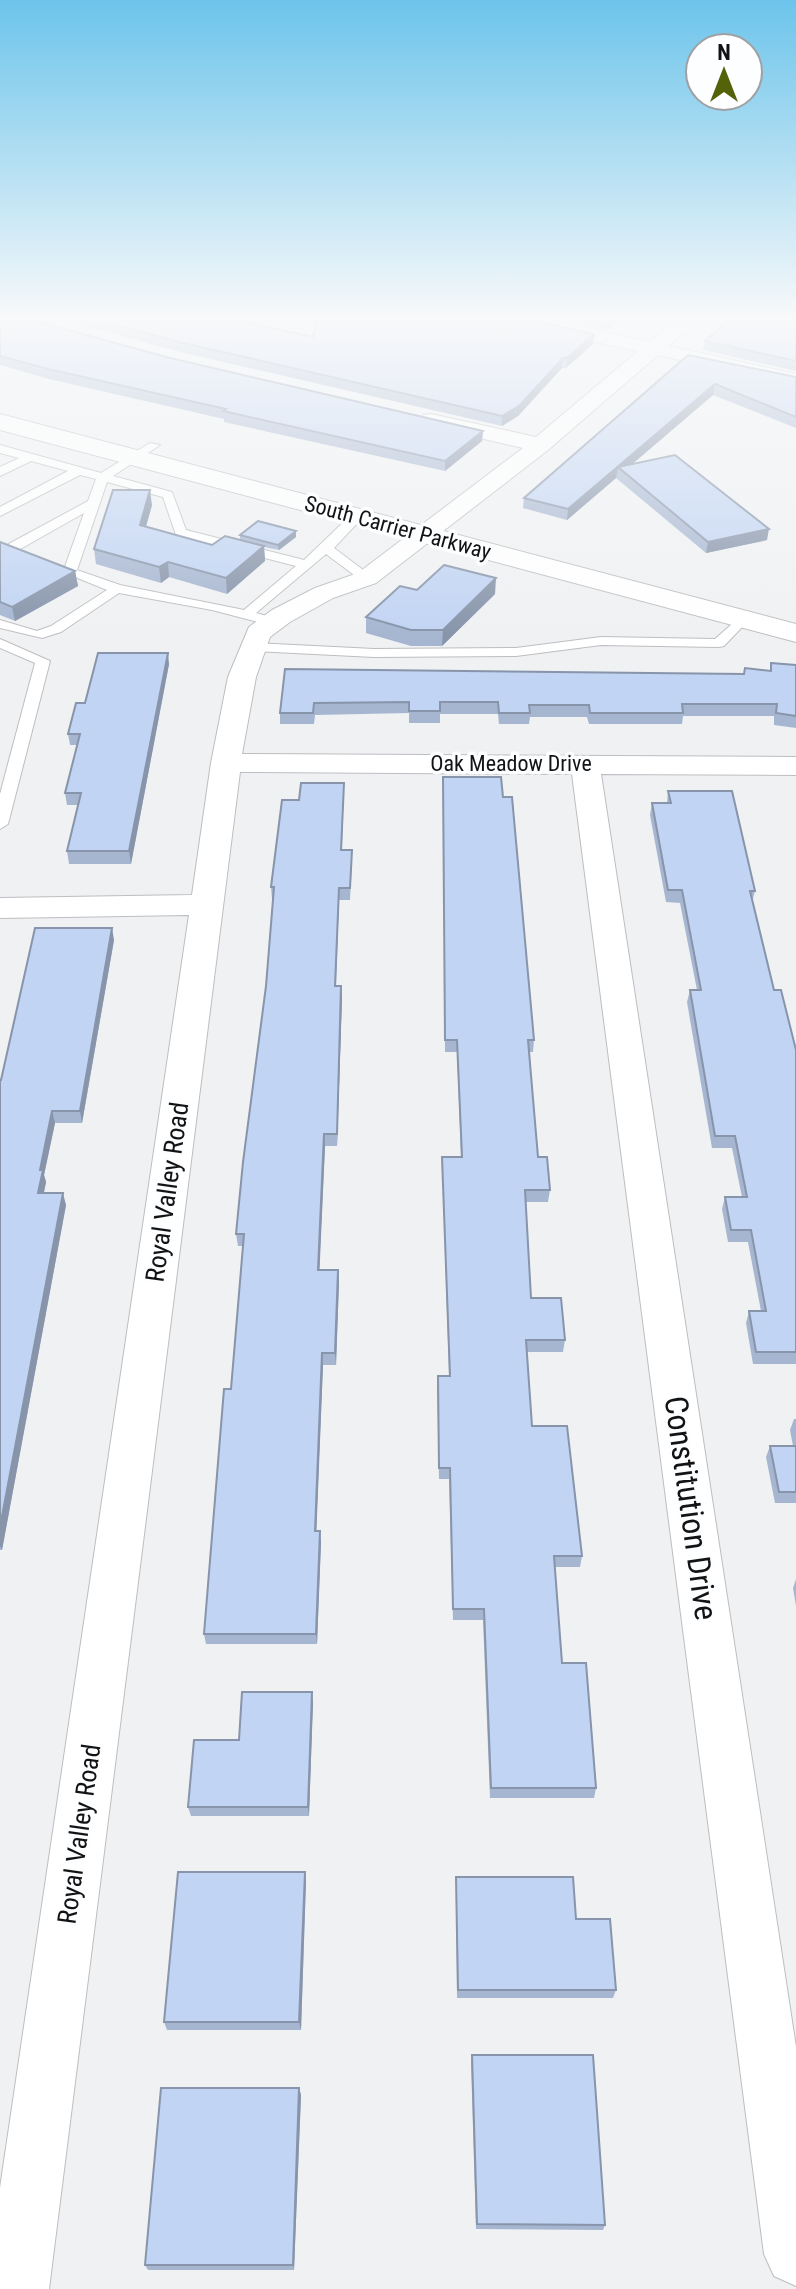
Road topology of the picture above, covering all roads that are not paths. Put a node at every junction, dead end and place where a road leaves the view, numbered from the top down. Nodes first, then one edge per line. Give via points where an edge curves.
1 (3, 423) edge
2 (75, 423) edge
3 (445, 423) edge
4 (566, 423) edge
5 (154, 445) junction
6 (540, 445) junction
7 (0, 449) edge
8 (30, 457) junction
9 (130, 458) junction
10 (78, 471) junction
11 (0, 472) edge
12 (102, 478) junction
13 (93, 503) junction
14 (0, 512) edge
15 (358, 515) junction
16 (433, 527) junction
17 (5, 547) edge
18 (326, 548) junction
19 (25, 555) edge
20 (306, 565) junction
21 (55, 566) edge
22 (70, 572) junction
23 (367, 578) junction
24 (117, 589) junction
25 (781, 600) dead end
26 (741, 620) junction
27 (0, 624) edge
28 (257, 628) junction
29 (796, 633) edge
30 (0, 643) edge
31 (226, 763) junction
32 (585, 763) junction
33 (796, 766) edge
34 (0, 824) edge
35 (206, 905) junction
36 (0, 908) edge
37 (796, 2254) edge
38 (17, 2289) edge

1 - 9 main road, South Carrier Parkway
2 - 5 main road, South Carrier Parkway
3 - 6 street
4 - 6 street
5 - 9 lane
5 - 16 main road, South Carrier Parkway
6 - 16 street
7 - 8 lane
8 - 10 lane
8 - 11 lane
9 - 12 lane
9 - 15 main road, South Carrier Parkway
10 - 12 lane
10 - 14 lane
12 - 13 lane
12 - 20 lane via 168,495 180,532
13 - 17 lane
13 - 22 lane
15 - 16 main road, South Carrier Parkway
15 - 18 lane
16 - 23 street
16 - 25 main road, South Carrier Parkway
16 - 26 main road, South Carrier Parkway
17 - 19 lane
18 - 20 lane
18 - 23 lane
20 - 28 lane
21 - 22 lane
22 - 24 lane
23 - 28 street via 324,593
24 - 27 lane via 56,629 37,635
24 - 28 lane
26 - 28 lane via 719,643 601,641 516,652 374,653
26 - 29 main road, South Carrier Parkway
28 - 31 street, Royal Valley Road
30 - 34 lane via 43,661
31 - 32 street, Oak Meadow Drive
31 - 35 street, Royal Valley Road
32 - 33 street, Oak Meadow Drive
32 - 37 street, Constitution Drive
35 - 36 street
35 - 38 street, Royal Valley Road

